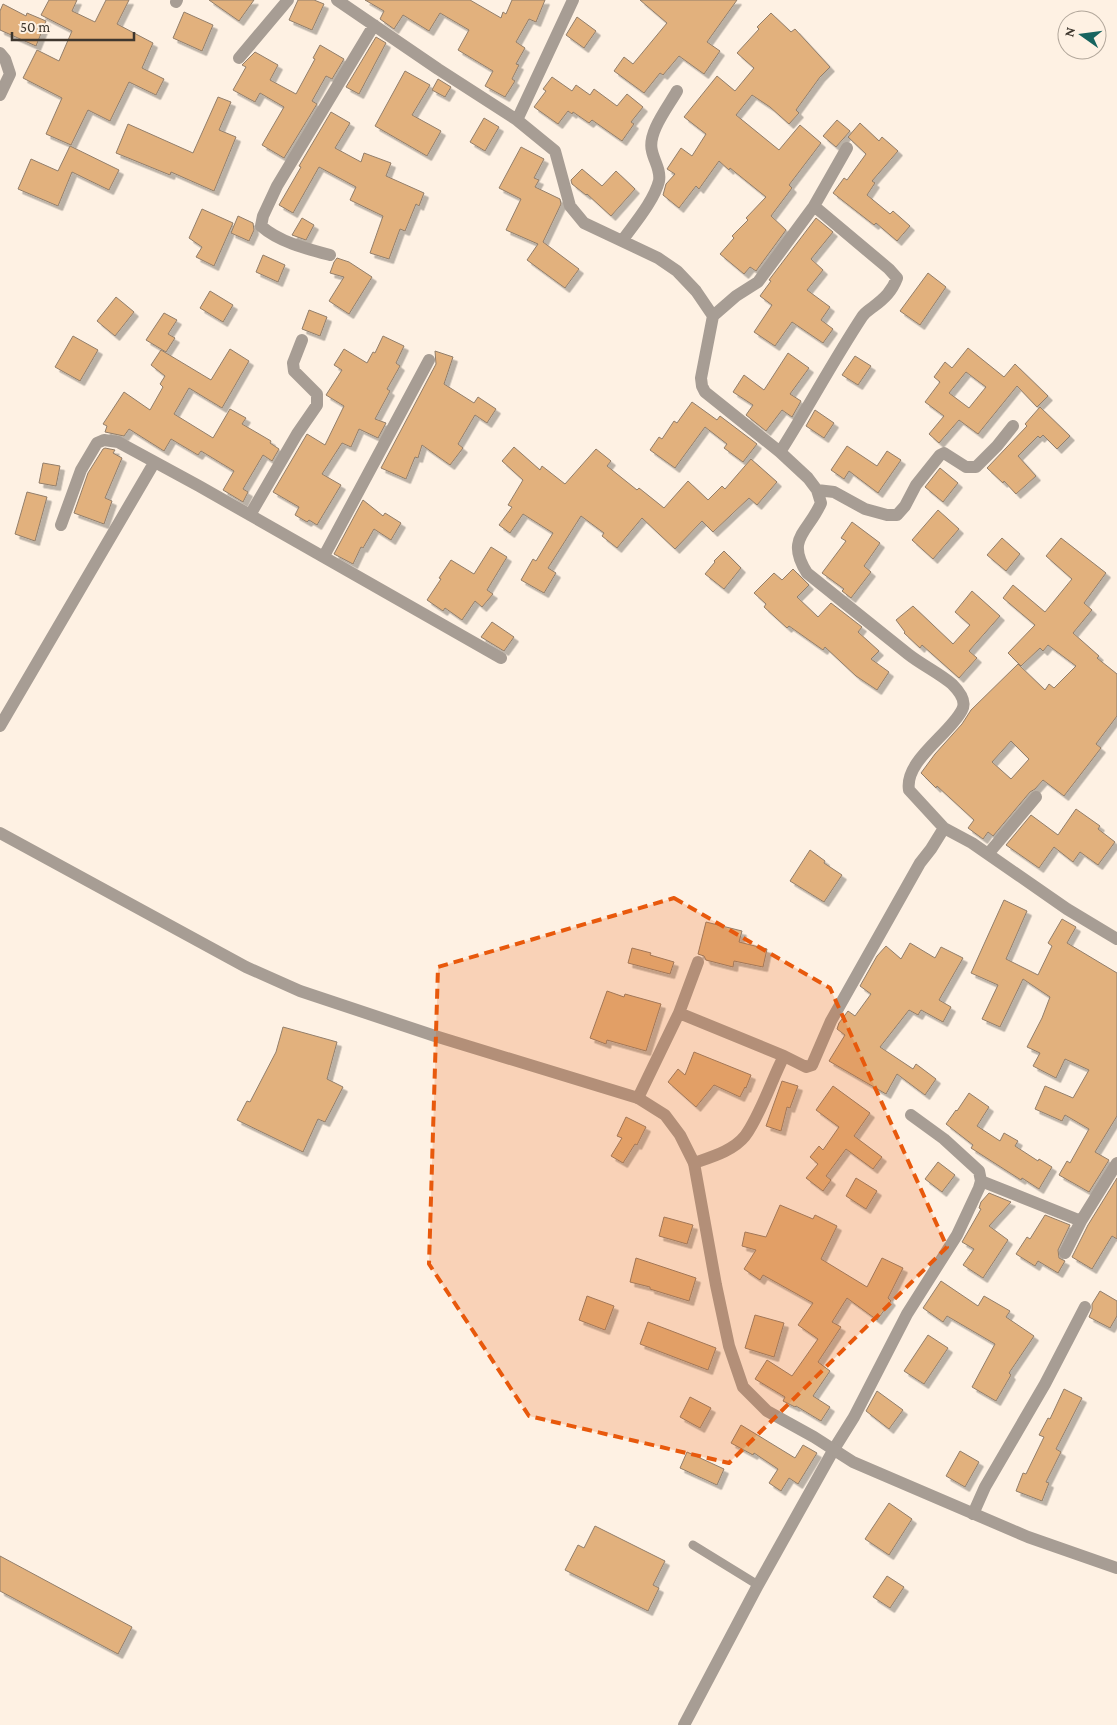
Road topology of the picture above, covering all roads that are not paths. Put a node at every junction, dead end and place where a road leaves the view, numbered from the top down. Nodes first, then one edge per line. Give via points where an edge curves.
1 (288, 0) edge
2 (337, 0) edge
3 (573, 0) edge
4 (355, 5) edge
5 (374, 25) junction
6 (0, 53) edge
7 (239, 58) dead end
8 (677, 91) dead end
9 (0, 95) edge
10 (517, 120) junction
11 (847, 148) dead end
12 (814, 206) junction
13 (622, 241) junction
14 (330, 255) dead end
15 (713, 316) junction
16 (302, 340) dead end
17 (429, 360) dead end
18 (1013, 426) dead end
19 (780, 452) junction
20 (154, 463) junction
21 (818, 490) junction
22 (250, 514) junction
23 (61, 526) dead end
24 (324, 556) junction
25 (501, 658) dead end
26 (0, 726) edge
27 (1036, 797) dead end
28 (944, 828) junction
29 (0, 832) edge
30 (988, 854) junction
31 (1117, 939) edge
32 (698, 962) dead end
33 (679, 1013) junction
34 (784, 1056) junction
35 (638, 1098) junction
36 (911, 1115) dead end
37 (1117, 1163) edge
38 (694, 1164) junction
39 (981, 1181) junction
40 (1081, 1221) junction
41 (1065, 1253) dead end
42 (1085, 1307) dead end
43 (834, 1449) junction
44 (973, 1514) junction
45 (694, 1544) dead end
46 (1117, 1568) edge
47 (758, 1585) junction
48 (684, 1725) edge

1 - 7 street
2 - 4 street
3 - 10 street
4 - 5 street
5 - 10 street
5 - 14 street via 277,186 261,226 270,234
6 - 9 street via 10,74
8 - 13 street via 654,128 651,149 659,169 659,180
10 - 13 street via 555,151 570,206 584,223
11 - 12 street
12 - 15 street via 758,282
12 - 19 street via 897,278 885,298 864,314
13 - 15 street via 677,271
15 - 19 street via 702,386 705,392
16 - 22 street via 293,363 294,371 317,394 317,405
17 - 24 street
18 - 21 street via 976,467 966,467 944,453 940,455 897,515 865,509 834,492
19 - 21 street
20 - 22 street
20 - 23 street via 118,442 104,440 97,443 81,470
20 - 26 street
21 - 28 street via 821,504 800,536 797,548 800,563 807,573 910,655 952,684 963,697 960,716 925,753 908,782 909,790
22 - 24 street
24 - 25 street
27 - 30 street
28 - 30 street
28 - 34 street via 920,863 831,1021 812,1065 806,1067
29 - 35 street via 246,967 300,991
30 - 31 street
32 - 33 street
33 - 34 street
33 - 35 street
34 - 38 street via 744,1136 720,1154
35 - 38 street via 665,1115 680,1135
36 - 39 street via 979,1171
37 - 40 street
38 - 43 street via 723,1320 743,1387 767,1411
39 - 40 street
39 - 43 street via 957,1235 907,1314
40 - 41 street
42 - 44 street
43 - 44 street via 853,1462
43 - 47 street
44 - 46 street
45 - 47 lane
47 - 48 street

